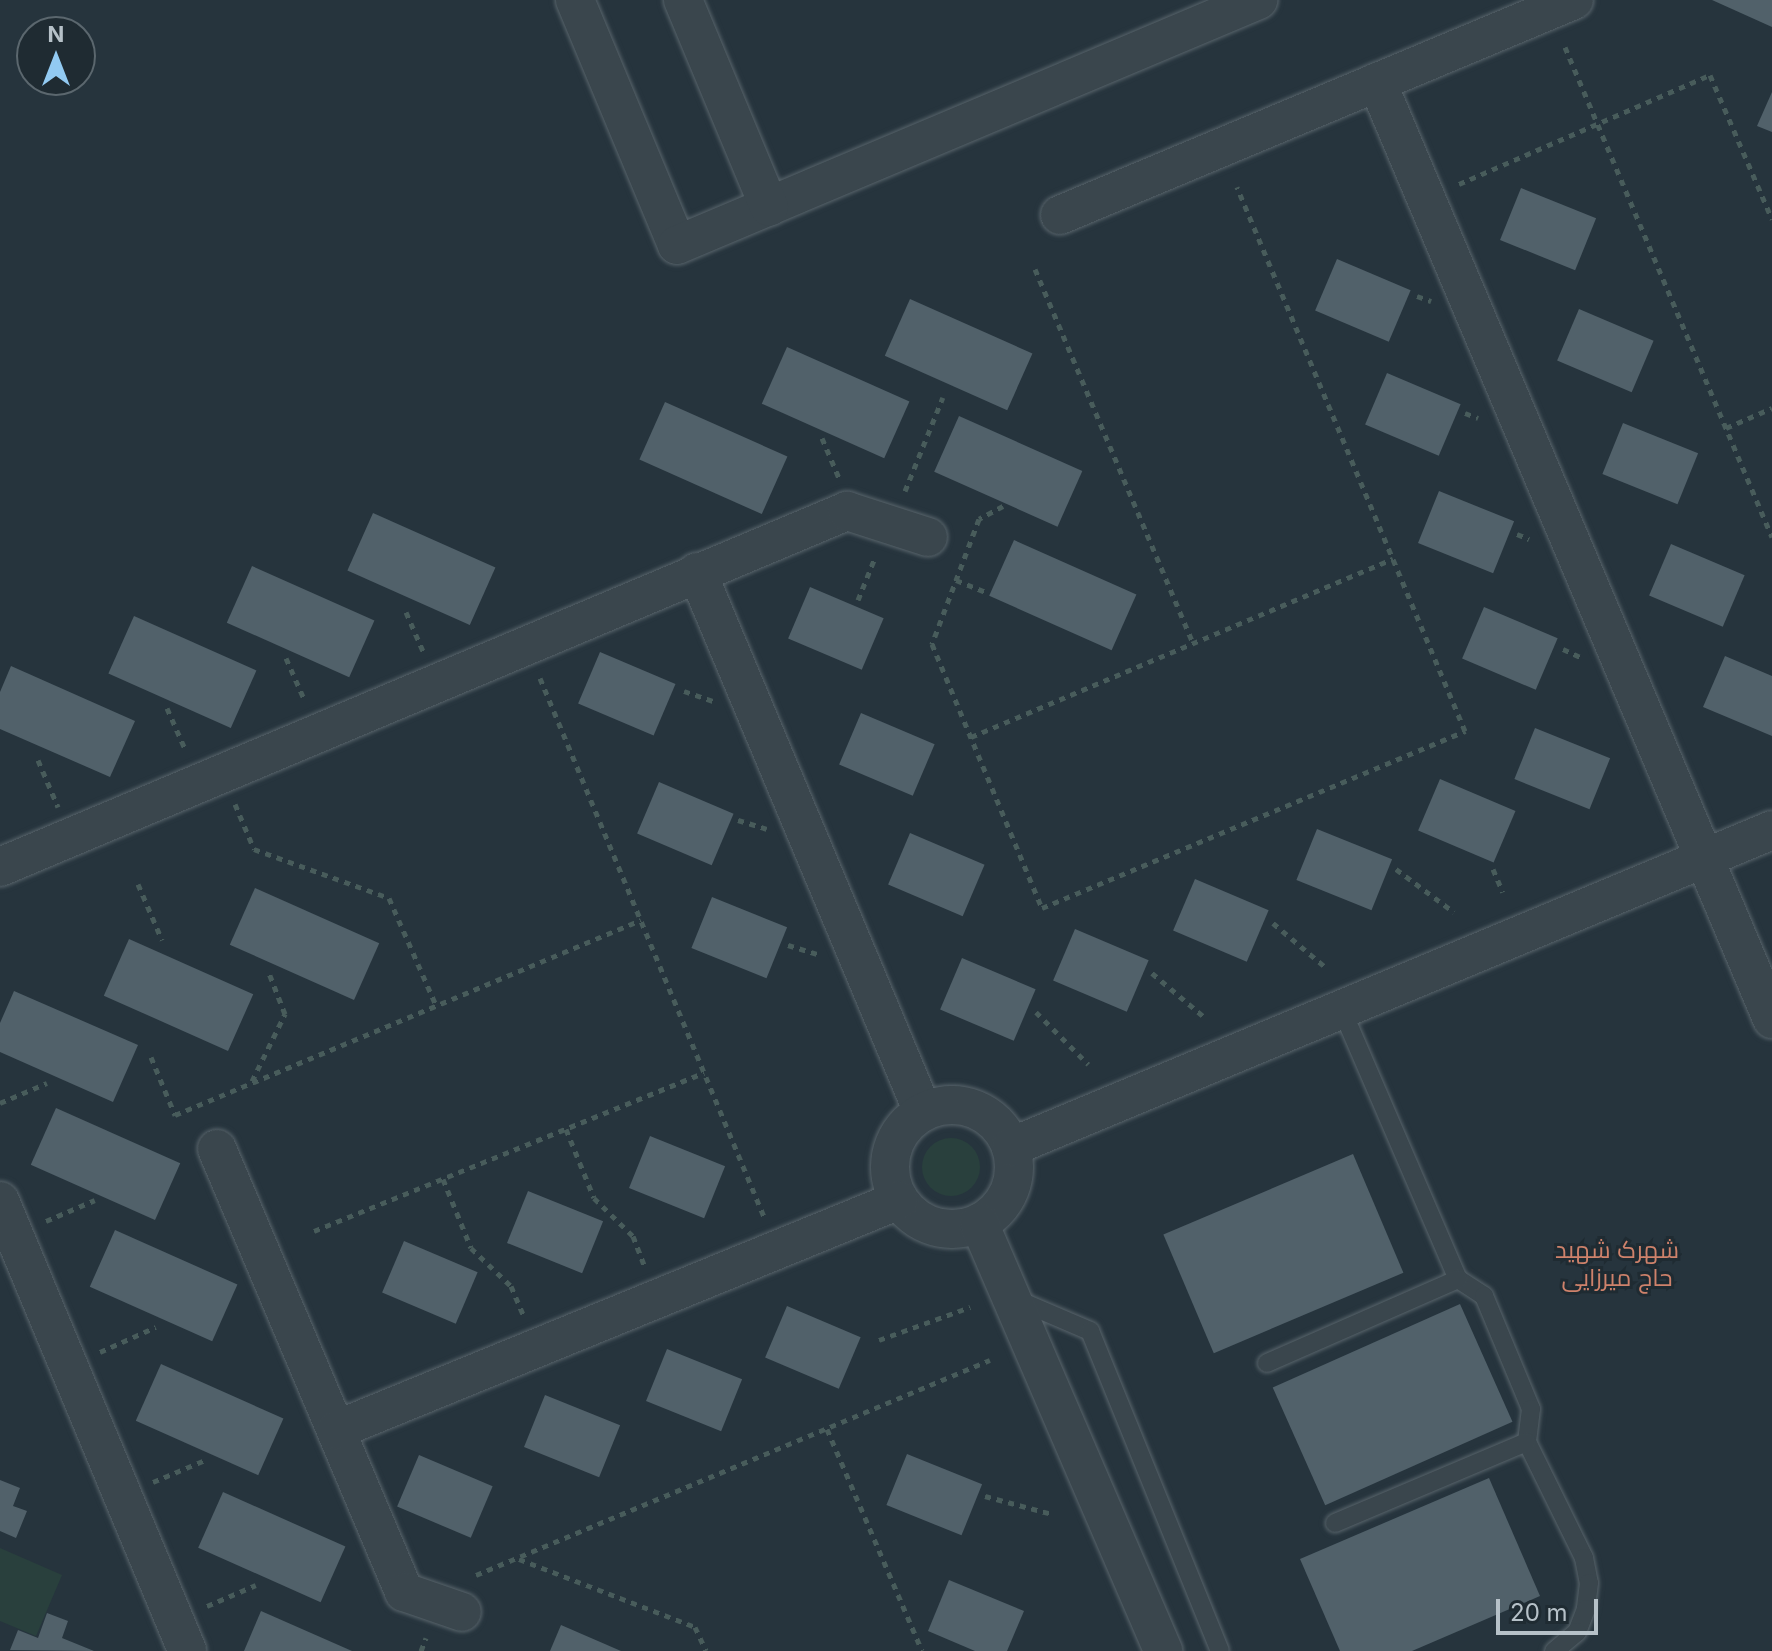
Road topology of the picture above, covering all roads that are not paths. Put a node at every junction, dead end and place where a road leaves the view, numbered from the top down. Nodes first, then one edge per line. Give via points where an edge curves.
1 (575, 0) edge
2 (683, 0) edge
3 (1258, 0) edge
4 (1574, 0) edge
5 (1377, 82) junction
6 (769, 207) junction
7 (1060, 215) dead end
8 (928, 537) dead end
9 (697, 572) junction
10 (1772, 830) edge
11 (1707, 857) junction
12 (0, 867) edge
13 (1342, 1010) junction
14 (1772, 1019) edge
15 (923, 1112) junction
16 (1011, 1147) junction
17 (217, 1149) dead end
18 (899, 1200) junction
19 (0, 1201) edge
20 (979, 1223) junction
21 (1458, 1279) junction
22 (1011, 1297) junction
23 (1267, 1363) dead end
24 (336, 1430) junction
25 (1527, 1442) junction
26 (1335, 1523) dead end
27 (462, 1612) dead end
28 (187, 1651) edge
29 (1163, 1651) edge
30 (1220, 1651) edge
31 (1554, 1651) edge

1 - 6 street via 677,245
2 - 6 street
3 - 6 street
4 - 5 street
5 - 7 street
5 - 11 street
8 - 9 street via 847,511
9 - 12 street
9 - 15 street
10 - 11 street
11 - 13 street
11 - 14 street
13 - 16 street
13 - 21 lane
15 - 16 street via 962,1106 981,1112 997,1124
15 - 18 street via 901,1133 890,1160
16 - 20 street via 1014,1180 1006,1200
17 - 24 street
18 - 20 street via 931,1226 952,1230
18 - 24 street
19 - 28 street
20 - 22 street
21 - 23 lane
21 - 25 lane via 1484,1296 1531,1409
22 - 29 street
22 - 30 lane via 1090,1331
24 - 27 street via 404,1592
25 - 26 lane
25 - 31 lane via 1584,1558 1589,1583 1577,1632

